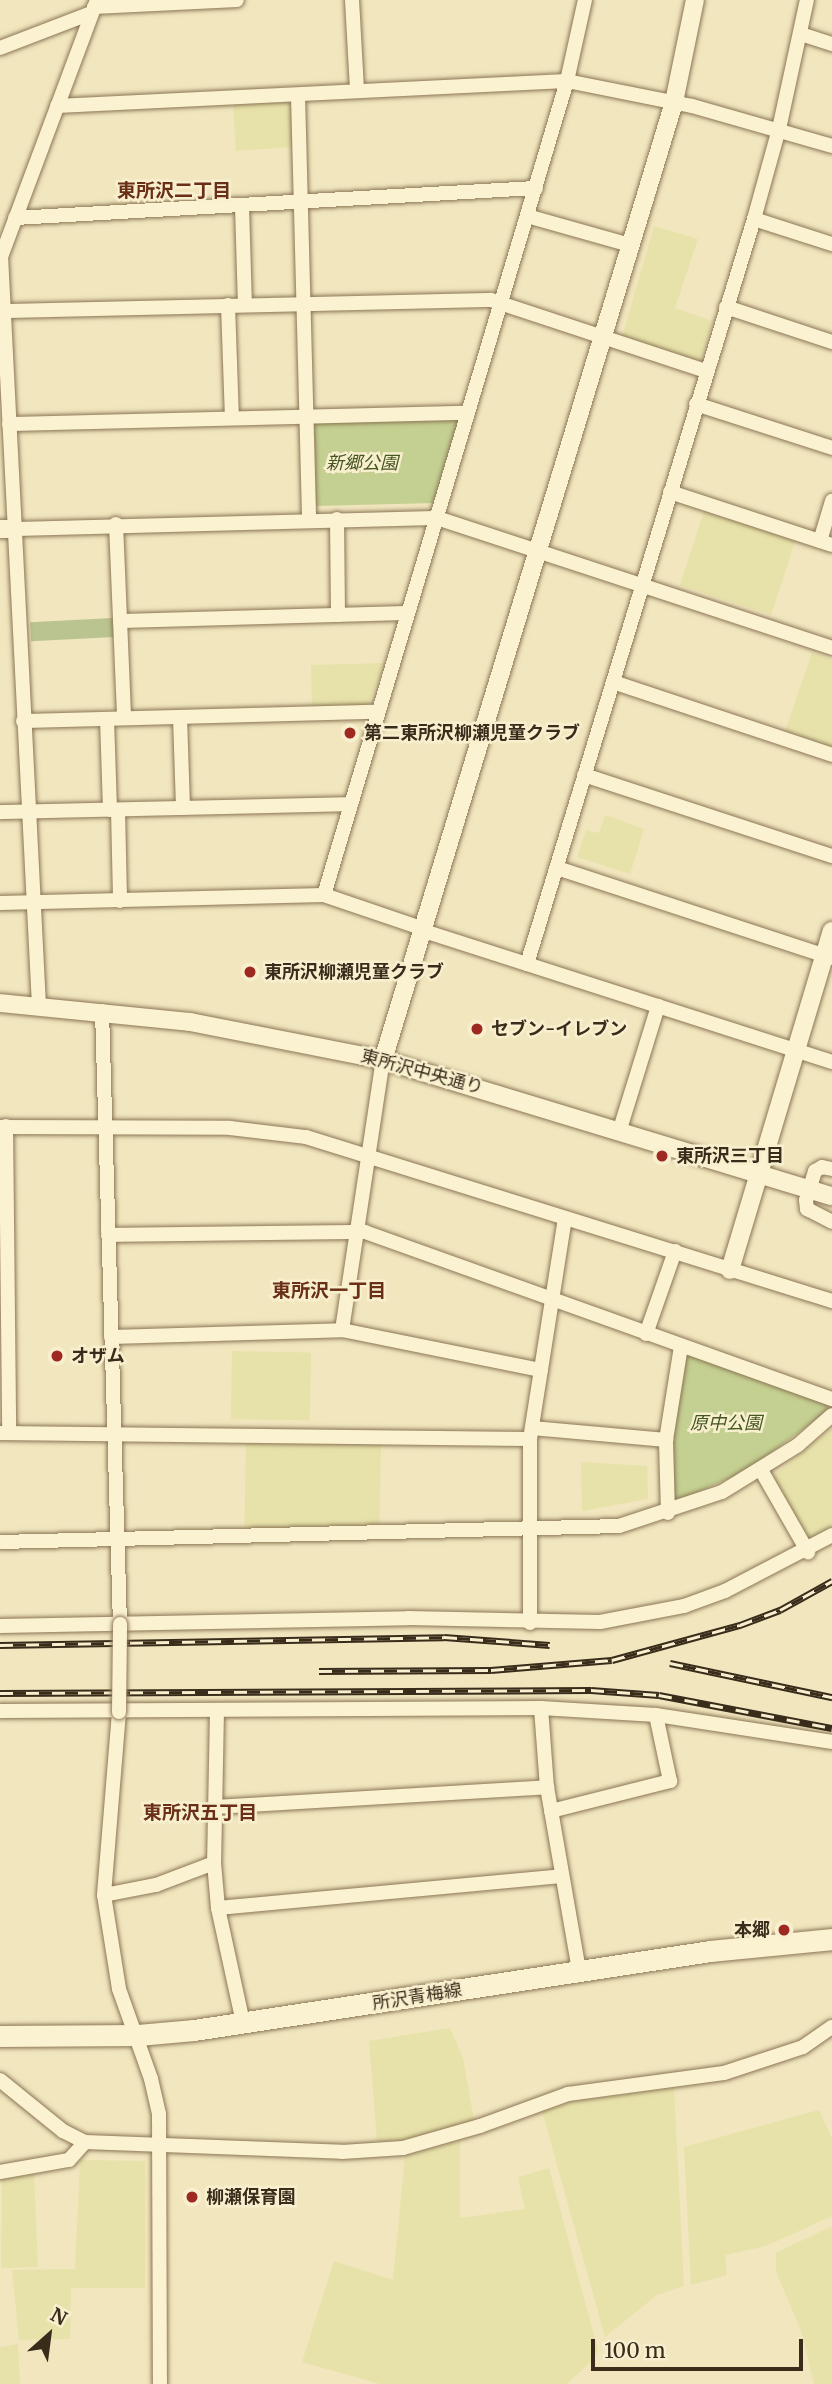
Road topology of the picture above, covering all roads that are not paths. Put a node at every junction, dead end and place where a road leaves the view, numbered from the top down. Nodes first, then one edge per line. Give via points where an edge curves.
1 (237, 0) edge
2 (352, 0) edge
3 (585, 0) edge
4 (695, 0) edge
5 (807, 0) edge
6 (94, 7) edge
7 (801, 34) junction
8 (832, 44) edge
9 (0, 48) edge
10 (568, 80) junction
11 (357, 90) junction
12 (298, 95) junction
13 (674, 102) junction
14 (57, 106) junction
15 (779, 129) junction
16 (832, 146) edge
17 (536, 188) junction
18 (300, 204) junction
19 (242, 206) junction
20 (527, 216) junction
21 (15, 218) junction
22 (754, 219) junction
23 (832, 244) edge
24 (630, 245) junction
25 (1, 257) edge
26 (501, 303) junction
27 (304, 304) junction
28 (228, 305) junction
29 (245, 305) junction
30 (726, 307) junction
31 (4, 311) junction
32 (603, 338) junction
33 (832, 342) edge
34 (706, 372) junction
35 (696, 404) junction
36 (468, 413) junction
37 (308, 417) junction
38 (232, 418) junction
39 (9, 424) junction
40 (832, 447) edge
41 (670, 492) junction
42 (832, 501) edge
43 (437, 518) junction
44 (337, 519) junction
45 (309, 520) junction
46 (116, 524) junction
47 (7, 529) edge
48 (826, 543) edge
49 (537, 551) junction
50 (642, 585) junction
51 (407, 613) junction
52 (338, 615) junction
53 (120, 621) junction
54 (832, 648) edge
55 (613, 682) junction
56 (377, 712) junction
57 (180, 717) junction
58 (124, 718) junction
59 (107, 719) junction
60 (23, 721) junction
61 (832, 755) edge
62 (584, 775) junction
63 (349, 804) junction
64 (183, 808) junction
65 (114, 810) junction
66 (29, 811) junction
67 (0, 812) edge
68 (832, 856) edge
69 (557, 868) junction
70 (324, 895) junction
71 (120, 901) junction
72 (33, 902) junction
73 (0, 904) edge
74 (424, 930) junction
75 (832, 931) edge
76 (828, 957) edge
77 (527, 964) junction
78 (0, 1003) edge
79 (39, 1006) junction
80 (658, 1006) junction
81 (102, 1011) junction
82 (797, 1050) junction
83 (383, 1060) junction
84 (832, 1062) edge
85 (106, 1125) junction
86 (3, 1127) edge
87 (620, 1129) junction
88 (369, 1155) junction
89 (832, 1169) edge
90 (759, 1173) junction
91 (807, 1188) junction
92 (832, 1196) edge
93 (565, 1219) junction
94 (832, 1222) edge
95 (3, 1230) edge
96 (358, 1230) junction
97 (108, 1235) junction
98 (675, 1251) junction
99 (730, 1270) junction
100 (552, 1300) junction
101 (832, 1301) edge
102 (4, 1328) edge
103 (342, 1330) junction
104 (646, 1334) junction
105 (111, 1337) junction
106 (681, 1346) junction
107 (541, 1370) junction
108 (832, 1399) edge
109 (832, 1415) edge
110 (113, 1431) junction
111 (4, 1433) edge
112 (531, 1434) junction
113 (666, 1440) junction
114 (761, 1470) junction
115 (668, 1513) junction
116 (530, 1531) junction
117 (832, 1535) edge
118 (117, 1539) junction
119 (0, 1542) edge
120 (808, 1552) junction
121 (530, 1623) junction
122 (120, 1624) junction
123 (0, 1626) edge
124 (541, 1708) junction
125 (217, 1710) junction
126 (0, 1711) edge
127 (118, 1712) junction
128 (656, 1715) junction
129 (832, 1742) edge
130 (547, 1787) junction
131 (215, 1807) junction
132 (551, 1811) junction
133 (214, 1863) junction
134 (562, 1876) junction
135 (104, 1895) junction
136 (218, 1908) junction
137 (832, 1939) edge
138 (579, 1971) junction
139 (243, 2024) junction
140 (832, 2028) edge
141 (138, 2035) junction
142 (0, 2036) edge
143 (0, 2080) edge
144 (85, 2142) junction
145 (157, 2143) junction
146 (0, 2172) edge
147 (160, 2384) edge

1 - 6 street
2 - 11 street
3 - 10 street
4 - 13 street
5 - 7 street
6 - 9 street
6 - 14 street
7 - 8 street
7 - 15 street
10 - 11 street
10 - 13 street
10 - 17 street
11 - 12 street
12 - 14 street
12 - 18 street
13 - 15 street
13 - 24 street
14 - 21 street
15 - 16 street
15 - 22 street
17 - 18 street
17 - 20 street
18 - 19 street
18 - 27 street
19 - 21 street
19 - 29 street
20 - 24 street
20 - 26 street
21 - 25 street
22 - 23 street
22 - 30 street
24 - 32 street
25 - 31 street
26 - 27 street
26 - 32 street
26 - 36 street
27 - 29 street
27 - 37 street
28 - 29 street
28 - 31 street
28 - 38 street
30 - 33 street
30 - 34 street
31 - 39 street
32 - 34 street
32 - 49 street
34 - 35 street
35 - 40 street
35 - 41 street
36 - 37 street
36 - 43 street
37 - 38 street
37 - 45 street
38 - 39 street
39 - 47 street
41 - 48 street
41 - 50 street
42 - 48 street
43 - 44 street
43 - 49 street
43 - 51 street
44 - 45 street
44 - 52 street
45 - 46 street
46 - 47 street
46 - 53 street
47 - 60 street
49 - 50 street
49 - 74 street
50 - 54 street
50 - 55 street
51 - 52 street
51 - 56 street
52 - 53 street
53 - 58 street
55 - 61 street
55 - 62 street
56 - 57 street
56 - 63 street
57 - 58 street
57 - 64 street
58 - 59 street
59 - 60 street
59 - 65 street
60 - 66 street
62 - 68 street
62 - 69 street
63 - 64 street
63 - 70 street
64 - 65 street
65 - 66 street
65 - 71 street
66 - 67 street
66 - 72 street
69 - 76 street
69 - 77 street
70 - 71 street
70 - 74 street
71 - 72 street
72 - 73 street
72 - 79 street
74 - 77 street
74 - 83 street
75 - 76 street
76 - 82 street
77 - 80 street
78 - 79 street, 東所沢中央通り
79 - 81 street, 東所沢中央通り
80 - 82 street
80 - 87 street
81 - 83 street, 東所沢中央通り via 266,1035
81 - 85 street
82 - 84 street
82 - 90 street
83 - 87 street, 東所沢中央通り
83 - 88 street
85 - 86 street
85 - 88 street via 263,1130
85 - 97 street
86 - 95 street
87 - 90 street, 東所沢中央通り
88 - 93 street
88 - 96 street
89 - 91 street via 815,1171
90 - 91 street, 東所沢中央通り
90 - 99 street
91 - 92 street, 東所沢中央通り
91 - 94 street via 807,1209
93 - 98 street
93 - 100 street
95 - 102 street
96 - 97 street
96 - 100 street
96 - 103 street
97 - 105 street
98 - 99 street
98 - 104 street
99 - 101 street
100 - 104 street
100 - 107 street
102 - 111 street
103 - 105 street
103 - 107 street
104 - 106 street
105 - 110 street
106 - 108 street
106 - 113 street
107 - 112 street
109 - 114 street
110 - 111 street
110 - 112 street
110 - 118 street
112 - 113 street
112 - 116 street
113 - 115 street
114 - 115 street
114 - 120 street
115 - 116 street via 619,1526
116 - 118 street
116 - 121 street
117 - 120 street
118 - 119 street
118 - 122 street
120 - 121 street via 684,1606 600,1622
121 - 122 street via 408,1618
122 - 123 street
122 - 127 street, bridge
124 - 125 street
124 - 128 street
124 - 130 street
125 - 127 street
125 - 131 street
126 - 127 street
127 - 135 street
128 - 129 street
128 - 132 street via 670,1780
130 - 131 street
130 - 132 street
131 - 133 street
132 - 134 street
133 - 135 street via 156,1885
133 - 136 street
134 - 136 street
134 - 138 street
135 - 141 street via 119,1989
136 - 139 street
137 - 138 main road, 所沢青梅線
138 - 139 main road, 所沢青梅線
139 - 141 main road, 所沢青梅線
140 - 145 street via 803,2047 724,2073 568,2094 403,2148 342,2152
141 - 142 main road, 所沢青梅線
141 - 145 street via 156,2096
143 - 144 street via 63,2131
144 - 145 street
144 - 146 street via 69,2160
145 - 147 street

